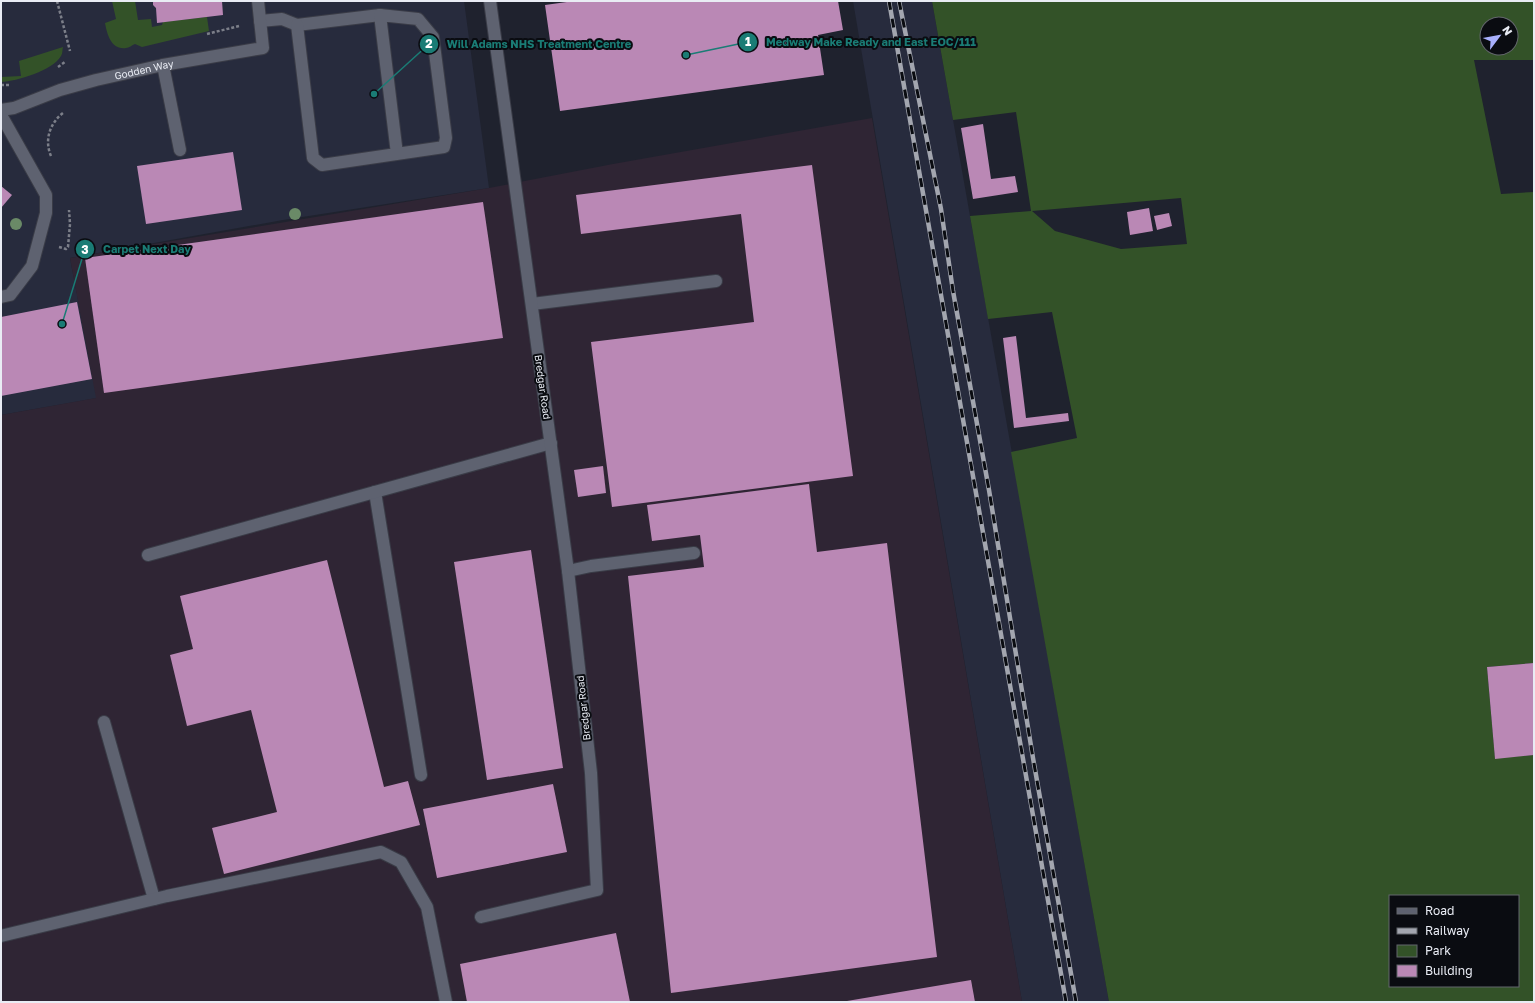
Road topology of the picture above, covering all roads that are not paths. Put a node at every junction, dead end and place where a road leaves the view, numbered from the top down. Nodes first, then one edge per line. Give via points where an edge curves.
1 (258, 1) edge
2 (490, 1) edge
3 (380, 15) junction
4 (260, 22) junction
5 (297, 25) junction
6 (163, 65) junction
7 (1, 110) edge
8 (1, 114) edge
9 (180, 150) dead end
10 (397, 154) junction
11 (716, 281) dead end
12 (1, 297) edge
13 (532, 304) junction
14 (551, 443) junction
15 (375, 492) junction
16 (694, 553) dead end
17 (148, 555) dead end
18 (568, 571) junction
19 (104, 722) dead end
20 (421, 775) dead end
21 (154, 899) junction
22 (481, 917) dead end
23 (1, 936) edge
24 (446, 1002) edge

1 - 4 street, Godden Way
2 - 13 street, Bredgar Road
3 - 5 street
3 - 10 street
3 - 10 street via 418,19 433,37 446,138 444,147
4 - 5 street via 282,19
4 - 6 street, Godden Way via 264,48
5 - 10 street via 313,158 322,165
6 - 7 street, Godden Way via 60,90 14,108
6 - 9 street
8 - 12 street via 46,195 46,213 32,266 10,295
11 - 13 street
13 - 14 street, Bredgar Road
14 - 15 street
14 - 18 street, Bredgar Road
15 - 17 street
15 - 20 street
16 - 18 street
18 - 22 street, Bredgar Road via 591,773 597,890
19 - 21 street
21 - 23 street
21 - 24 street via 381,852 401,862 426,908

